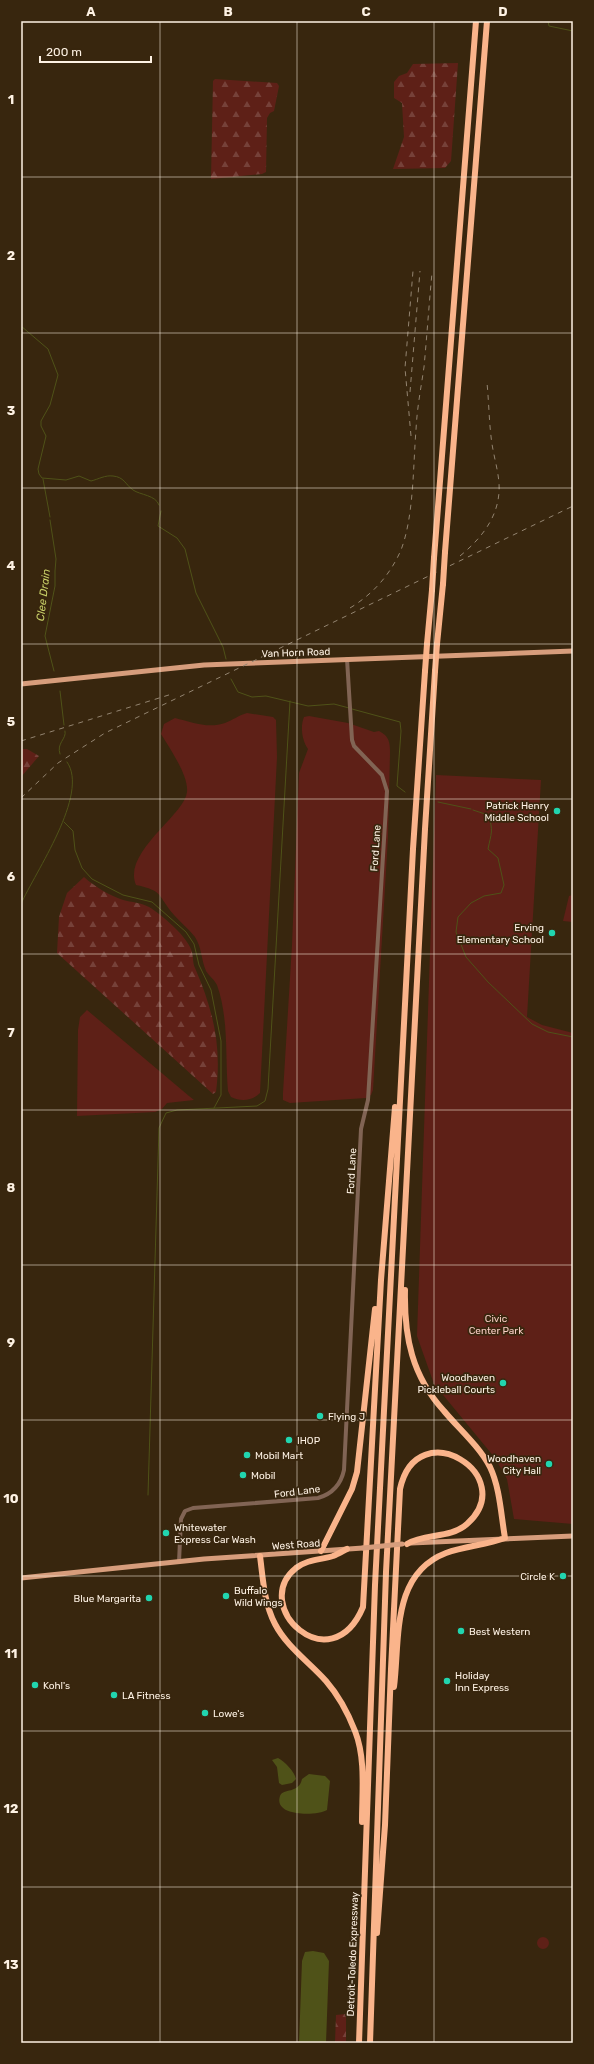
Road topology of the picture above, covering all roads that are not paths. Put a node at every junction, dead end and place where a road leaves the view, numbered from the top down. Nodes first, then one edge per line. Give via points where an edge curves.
1 (476, 21) edge
2 (487, 21) edge
3 (573, 651) edge
4 (347, 659) junction
5 (21, 684) edge
6 (400, 1091) junction
7 (403, 1253) junction
8 (380, 1280) junction
9 (573, 1536) edge
10 (505, 1538) junction
11 (404, 1544) junction
12 (347, 1549) junction
13 (322, 1551) junction
14 (260, 1556) junction
15 (179, 1562) junction
16 (21, 1578) edge
17 (390, 1716) junction
18 (364, 1866) junction
19 (373, 1952) junction
20 (359, 2043) edge
21 (370, 2043) edge

1 - 6 highway, bridge via 425,671
2 - 7 highway, bridge via 424,829
3 - 4 main road, Van Horn Road
4 - 5 main road, Van Horn Road via 191,666
4 - 15 street, Ford Lane via 352,740 354,746 382,775 387,791 368,1100 361,1130 344,1470 339,1484 325,1496 318,1498 185,1510 181,1520
6 - 8 highway via 395,1112
6 - 18 highway via 375,1585
7 - 10 highway via 406,1265 407,1337 415,1366 433,1398 478,1449 489,1466 497,1488
7 - 19 highway via 382,1658
8 - 12 highway via 363,1608 356,1622 341,1636 323,1640 305,1635 289,1620 285,1611 283,1598 286,1580 294,1569 303,1563 333,1556
8 - 13 highway via 357,1472 352,1489
9 - 10 main road, West Road
10 - 11 main road, West Road
10 - 17 highway via 444,1554 424,1566 412,1580 400,1614
11 - 12 main road, West Road, bridge
11 - 17 highway via 416,1538 454,1532 467,1524 476,1514 481,1500 480,1484 475,1472 464,1461 449,1454 429,1455 411,1466 402,1481 396,1554
12 - 13 main road, West Road
13 - 14 main road, West Road
14 - 15 main road, West Road
14 - 18 highway via 266,1600 275,1625 333,1690 355,1732 362,1769 361,1849
15 - 16 main road, West Road
17 - 19 highway via 380,1912
18 - 20 highway, Detroit-Toledo Expressway
19 - 21 highway

